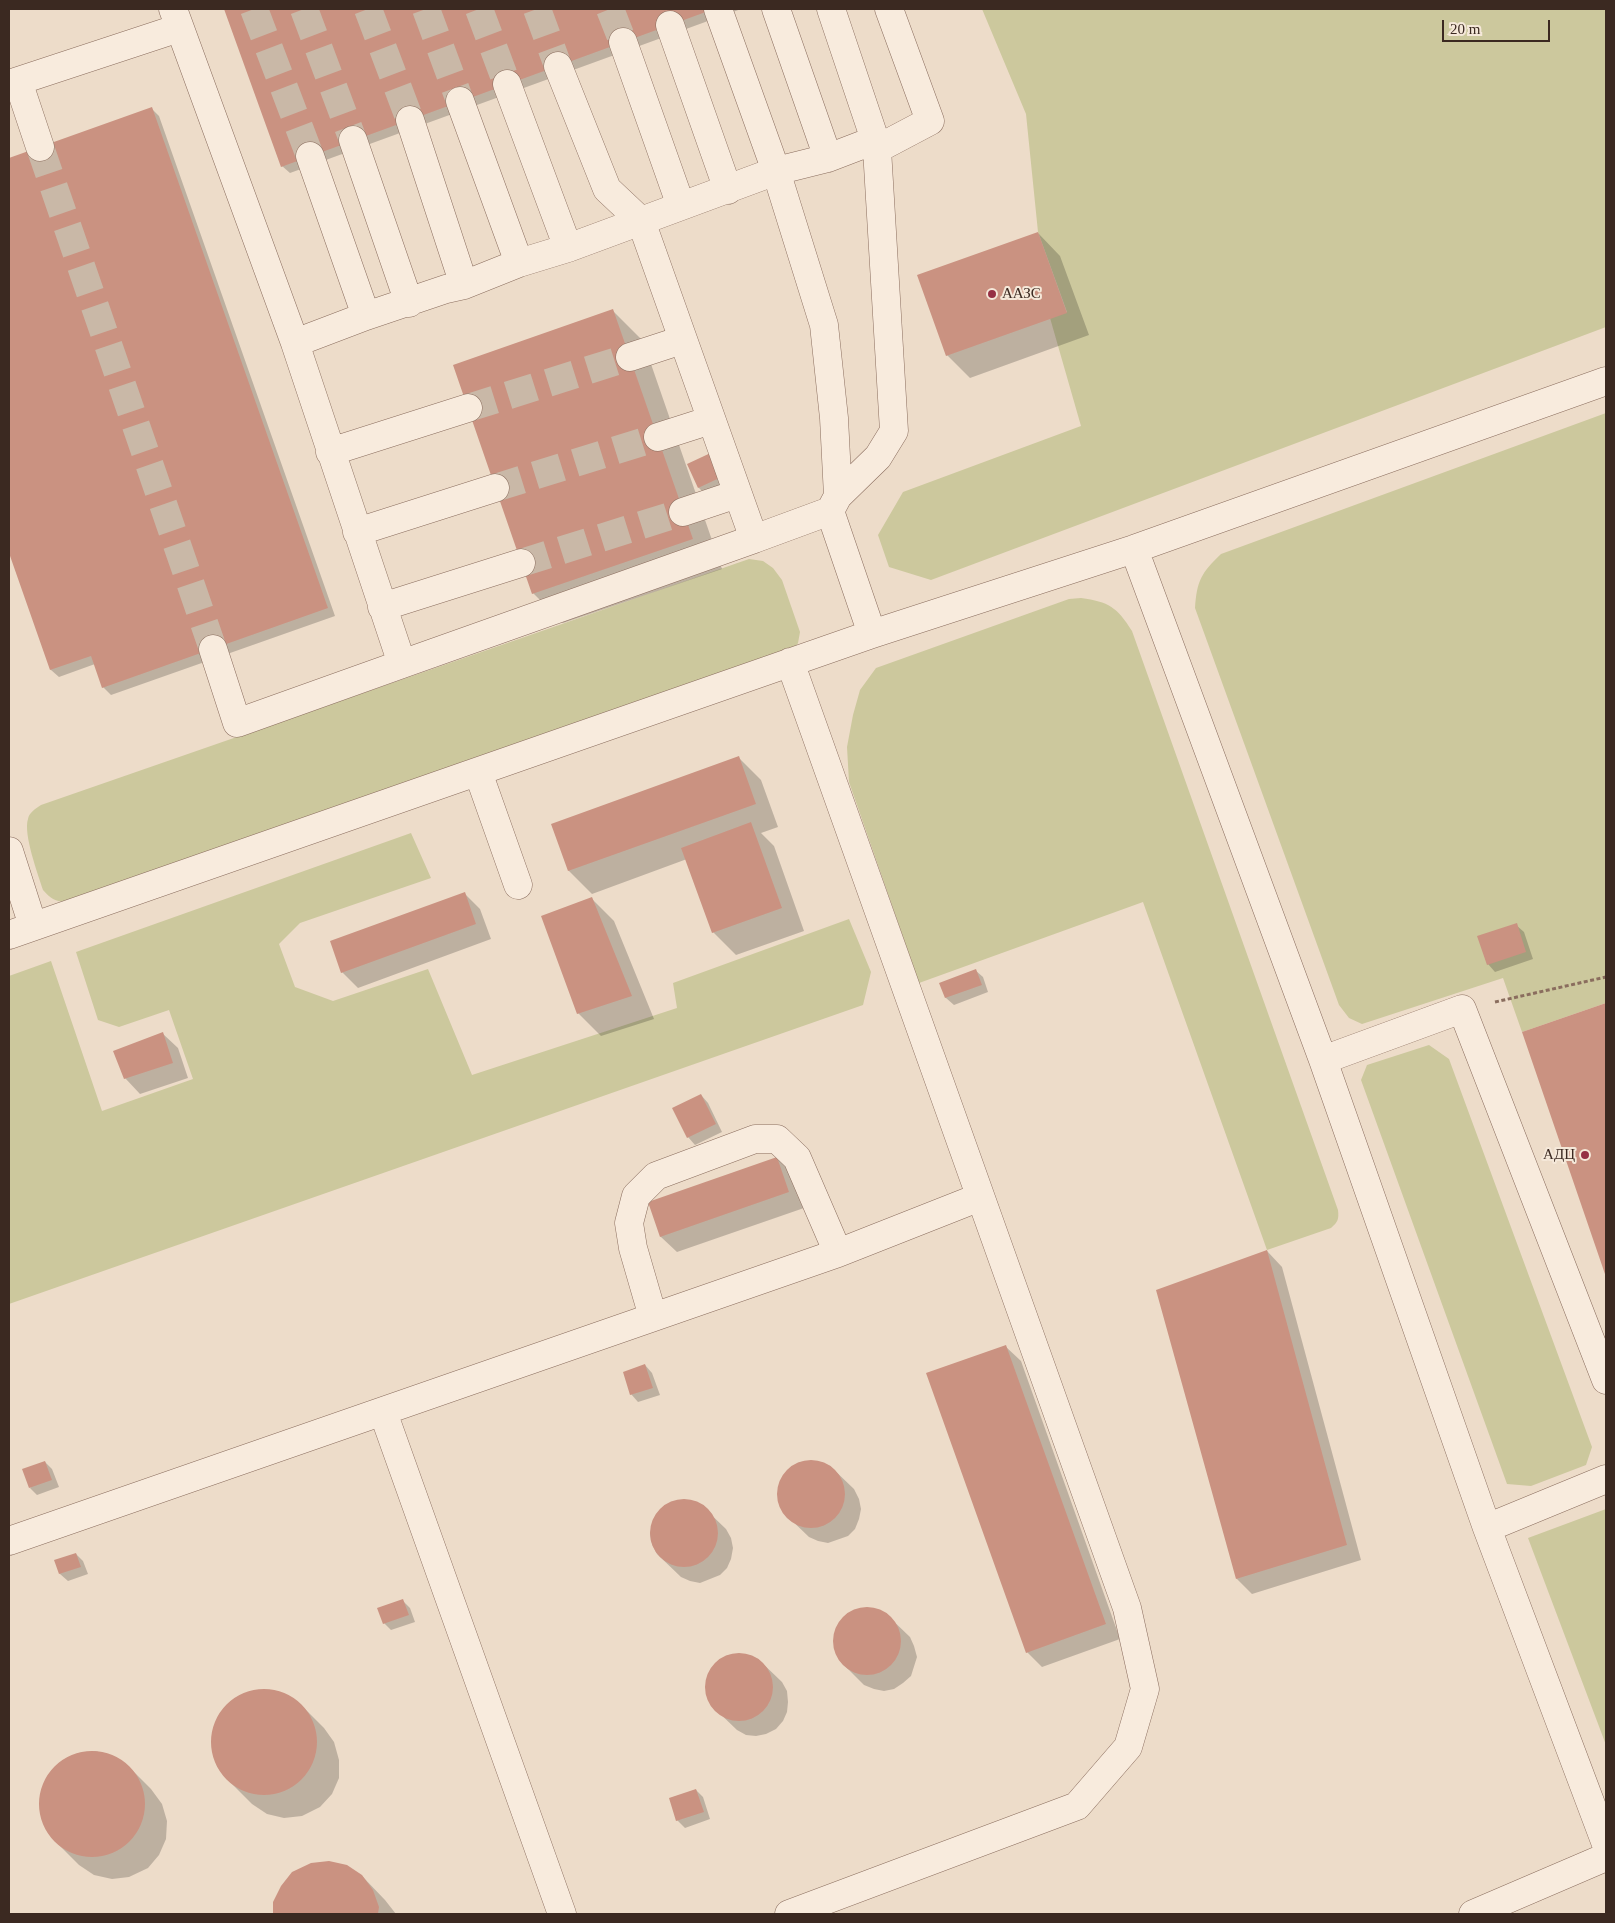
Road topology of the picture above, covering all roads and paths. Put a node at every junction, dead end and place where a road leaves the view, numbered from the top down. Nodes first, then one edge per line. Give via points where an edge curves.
1 (718, 9) edge
2 (776, 9) edge
3 (831, 9) edge
4 (890, 9) edge
5 (176, 18) edge
6 (670, 25) dead end
7 (623, 42) tunnel mouth
8 (558, 66) tunnel mouth
9 (13, 83) edge
10 (507, 84) tunnel mouth
11 (460, 102) tunnel mouth
12 (410, 120) tunnel mouth
13 (353, 140) tunnel mouth
14 (876, 145) junction
15 (40, 147) tunnel mouth
16 (310, 156) tunnel mouth
17 (828, 158) junction
18 (776, 171) junction
19 (728, 190) junction
20 (681, 206) junction
21 (641, 221) junction
22 (568, 248) junction
23 (519, 263) junction
24 (464, 285) junction
25 (409, 303) junction
26 (366, 316) junction
27 (682, 340) junction
28 (295, 343) junction
29 (630, 357) tunnel mouth
30 (1606, 380) edge
31 (468, 408) tunnel mouth
32 (711, 420) junction
33 (658, 437) tunnel mouth
34 (330, 452) junction
35 (495, 488) tunnel mouth
36 (737, 494) junction
37 (834, 503) junction
38 (683, 512) tunnel mouth
39 (357, 532) junction
40 (754, 539) junction
41 (1134, 549) junction
42 (521, 563) tunnel mouth
43 (382, 607) junction
44 (872, 634) junction
45 (212, 649) tunnel mouth
46 (790, 662) junction
47 (402, 664) junction
48 (478, 772) junction
49 (9, 851) edge
50 (518, 884) dead end
51 (21, 931) edge
52 (1606, 977) edge
53 (1462, 1009) junction
54 (1323, 1060) junction
55 (980, 1197) junction
56 (838, 1253) junction
57 (653, 1317) junction
58 (1606, 1380) edge
59 (383, 1412) junction
60 (1606, 1478) edge
61 (1487, 1528) junction
62 (9, 1541) edge
63 (1606, 1844) edge
64 (1606, 1857) edge
65 (562, 1914) edge
66 (788, 1914) edge
67 (1473, 1914) edge

1 - 18 lane
2 - 17 lane
3 - 14 lane
4 - 14 lane via 930,121
5 - 9 lane
5 - 28 lane
6 - 19 lane
7 - 20 lane
8 - 21 lane via 607,189
9 - 15 lane
10 - 22 lane
11 - 23 lane
12 - 24 lane
13 - 25 lane
14 - 17 lane
14 - 37 lane via 894,431 878,457
16 - 26 lane
17 - 18 lane
18 - 19 lane
18 - 37 lane via 824,325 834,418
19 - 20 lane
20 - 21 lane
21 - 22 lane
21 - 27 lane
22 - 23 lane
23 - 24 lane
24 - 25 lane
25 - 26 lane
26 - 28 lane
27 - 29 lane
27 - 32 lane
28 - 34 lane
30 - 41 lane
31 - 34 lane
32 - 33 lane
32 - 36 lane
34 - 39 lane
35 - 39 lane
36 - 38 lane
36 - 40 lane
37 - 40 lane
37 - 44 lane
39 - 43 lane
40 - 47 lane
41 - 44 lane
41 - 54 lane
42 - 43 lane
43 - 47 lane
44 - 46 lane
45 - 47 lane via 237,723
46 - 48 lane
46 - 55 lane
48 - 50 lane
48 - 51 lane
49 - 51 lane
52 - 53 path
53 - 54 lane
53 - 58 lane
54 - 61 lane
55 - 56 lane
55 - 66 lane via 1127,1608 1144,1689 1128,1747 1077,1806
56 - 57 lane
56 - 57 lane via 797,1158 777,1139 756,1139 656,1176 636,1196 629,1222
57 - 59 lane
59 - 62 lane
59 - 65 lane
60 - 61 lane
61 - 63 lane
64 - 67 lane

